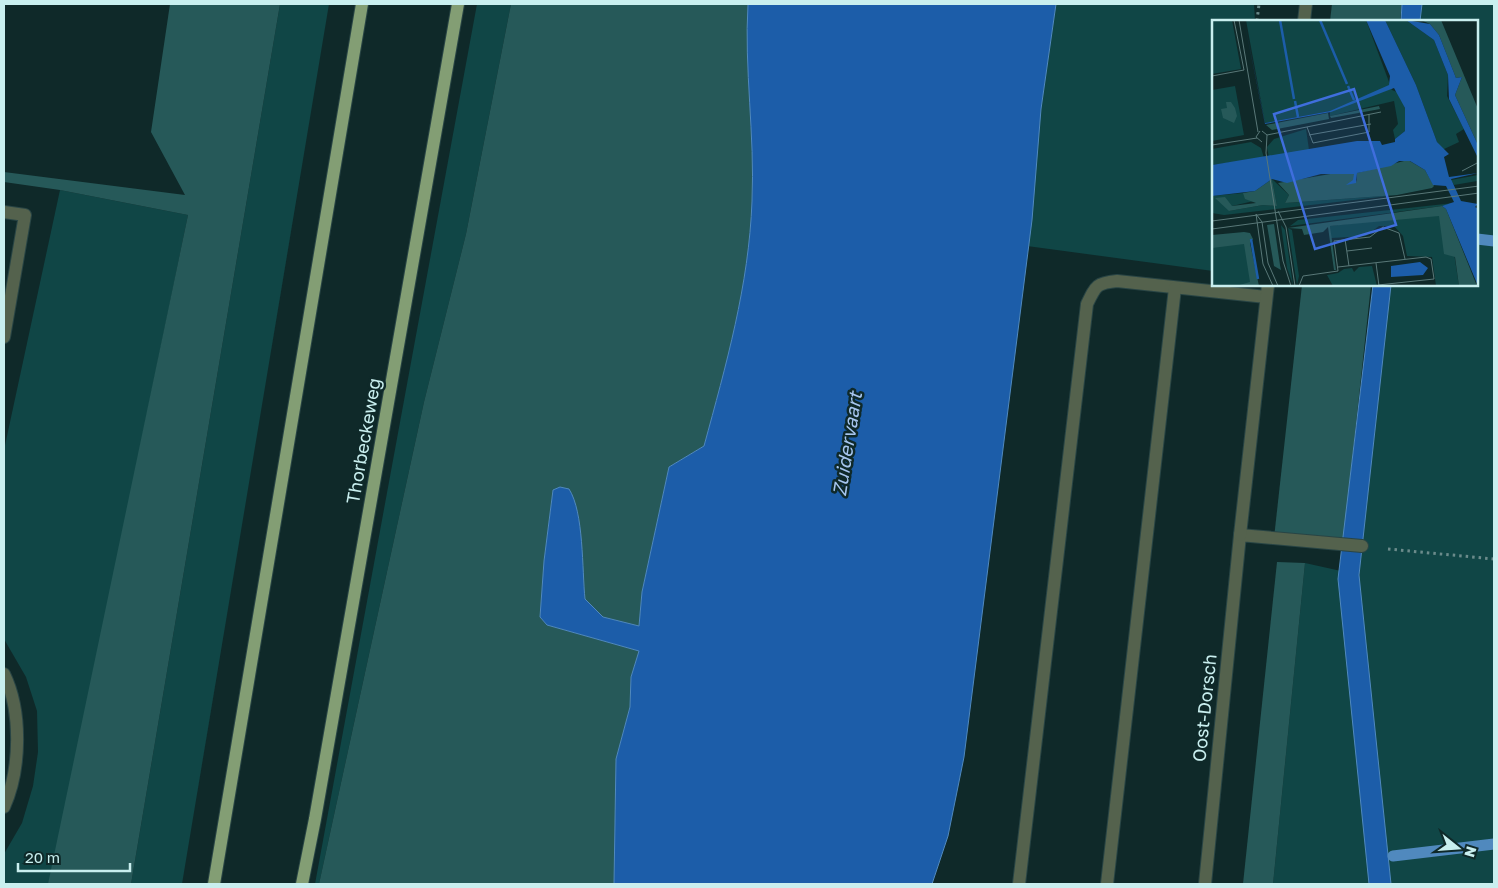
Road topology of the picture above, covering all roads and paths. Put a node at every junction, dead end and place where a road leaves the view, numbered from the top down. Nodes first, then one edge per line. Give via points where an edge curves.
1 (362, 4) edge
2 (458, 4) edge
3 (1259, 4) edge
4 (1306, 4) edge
5 (1257, 20) edge
6 (1304, 20) edge
7 (4, 212) edge
8 (1175, 288) junction
9 (1267, 291) edge
10 (4, 334) edge
11 (1240, 535) junction
12 (1362, 546) joint
13 (1494, 559) edge
14 (4, 674) edge
15 (4, 806) edge
16 (214, 884) edge
17 (302, 884) edge
18 (1018, 884) edge
19 (1107, 884) edge
20 (1205, 884) edge

1 - 16 main road
2 - 17 main road, Thorbeckeweg
3 - 5 path
4 - 6 street
7 - 10 street via 25,215
8 - 9 street
8 - 18 street via 1117,281 1100,283 1087,304
8 - 19 street
9 - 11 street, Oost-Dorsch
11 - 12 street
11 - 20 street, Oost-Dorsch
12 - 13 path
14 - 15 street via 13,704 16,758 10,793

